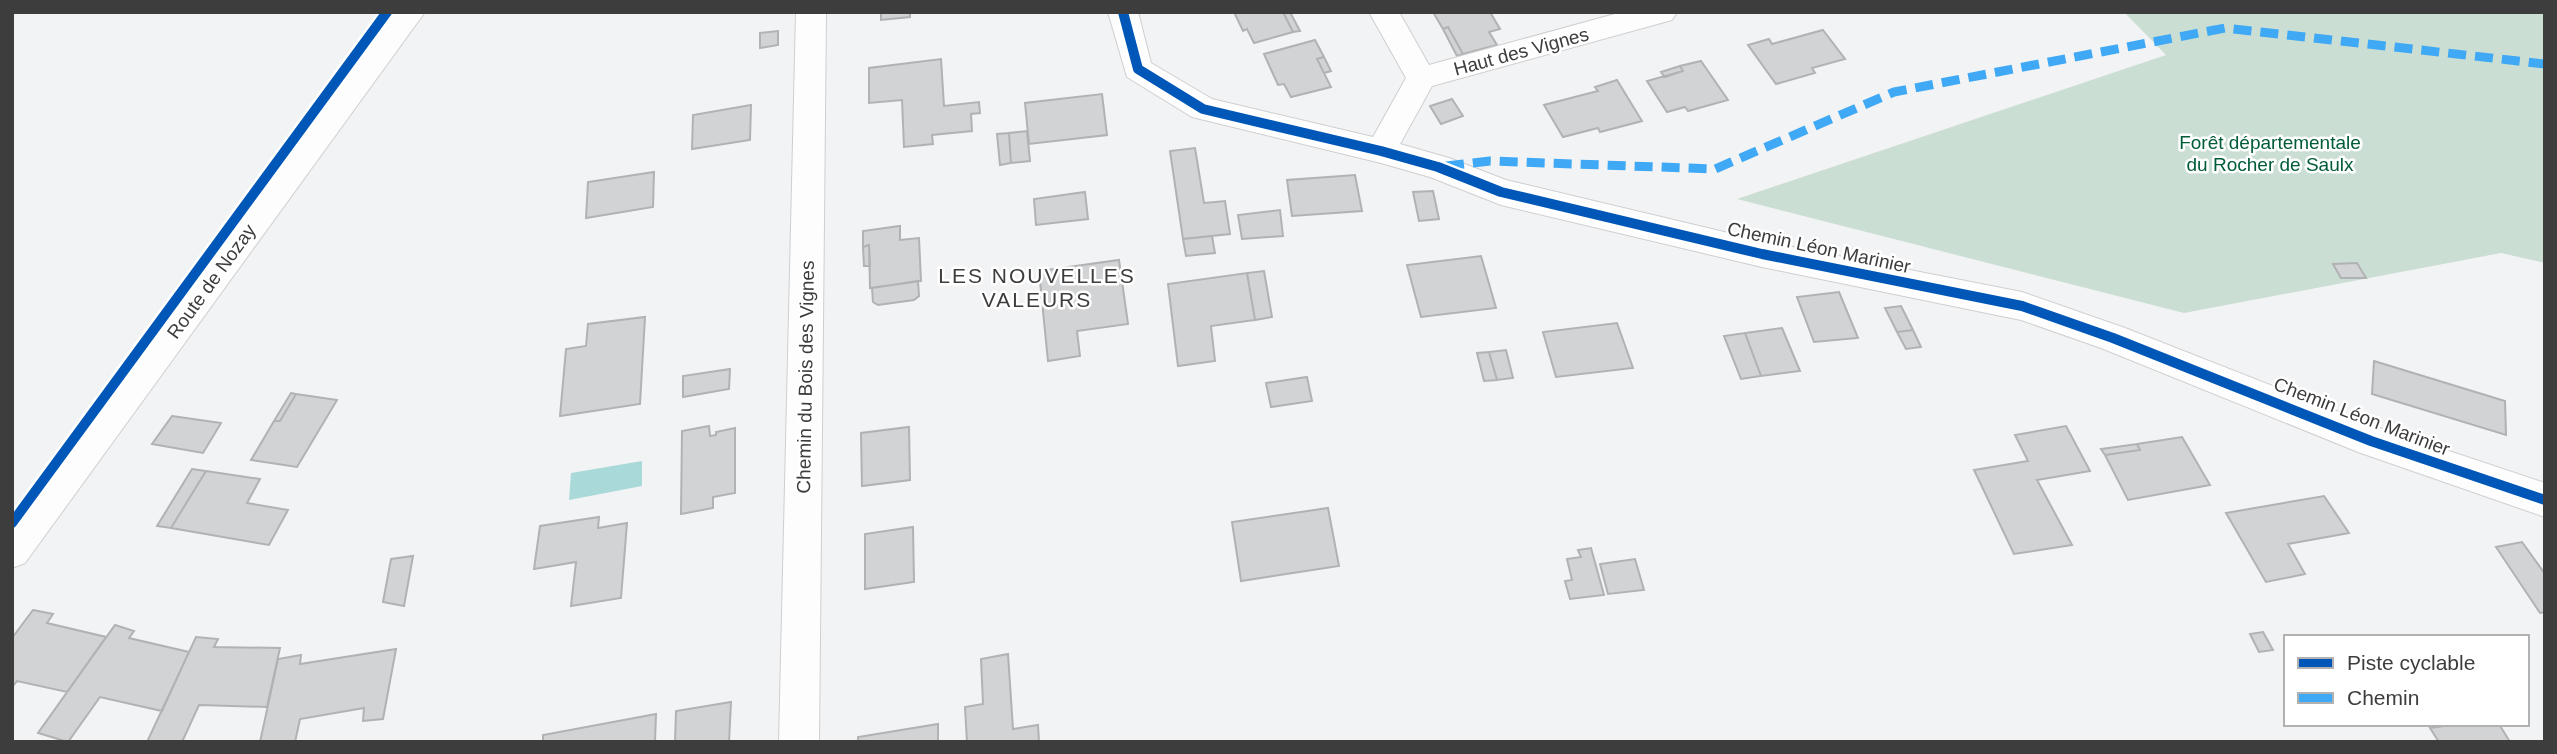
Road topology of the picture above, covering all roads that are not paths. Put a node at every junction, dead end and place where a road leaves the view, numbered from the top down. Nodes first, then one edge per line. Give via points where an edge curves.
1 (410, 12) edge
2 (811, 12) edge
3 (1123, 12) edge
4 (1384, 12) edge
5 (1662, 12) edge
6 (1421, 78) junction
7 (1381, 151) junction
8 (2545, 500) edge
9 (12, 551) edge
10 (799, 742) edge

1 - 9 street, Route de Nozay
2 - 10 street, Chemin du Bois des Vignes
3 - 7 street, Chemin Léon Marinier via 1138,69 1203,109
4 - 6 street
5 - 6 street, Haut des Vignes
6 - 7 street
7 - 8 street, Chemin Léon Marinier via 1513,195 1762,254 2022,306 2371,441

